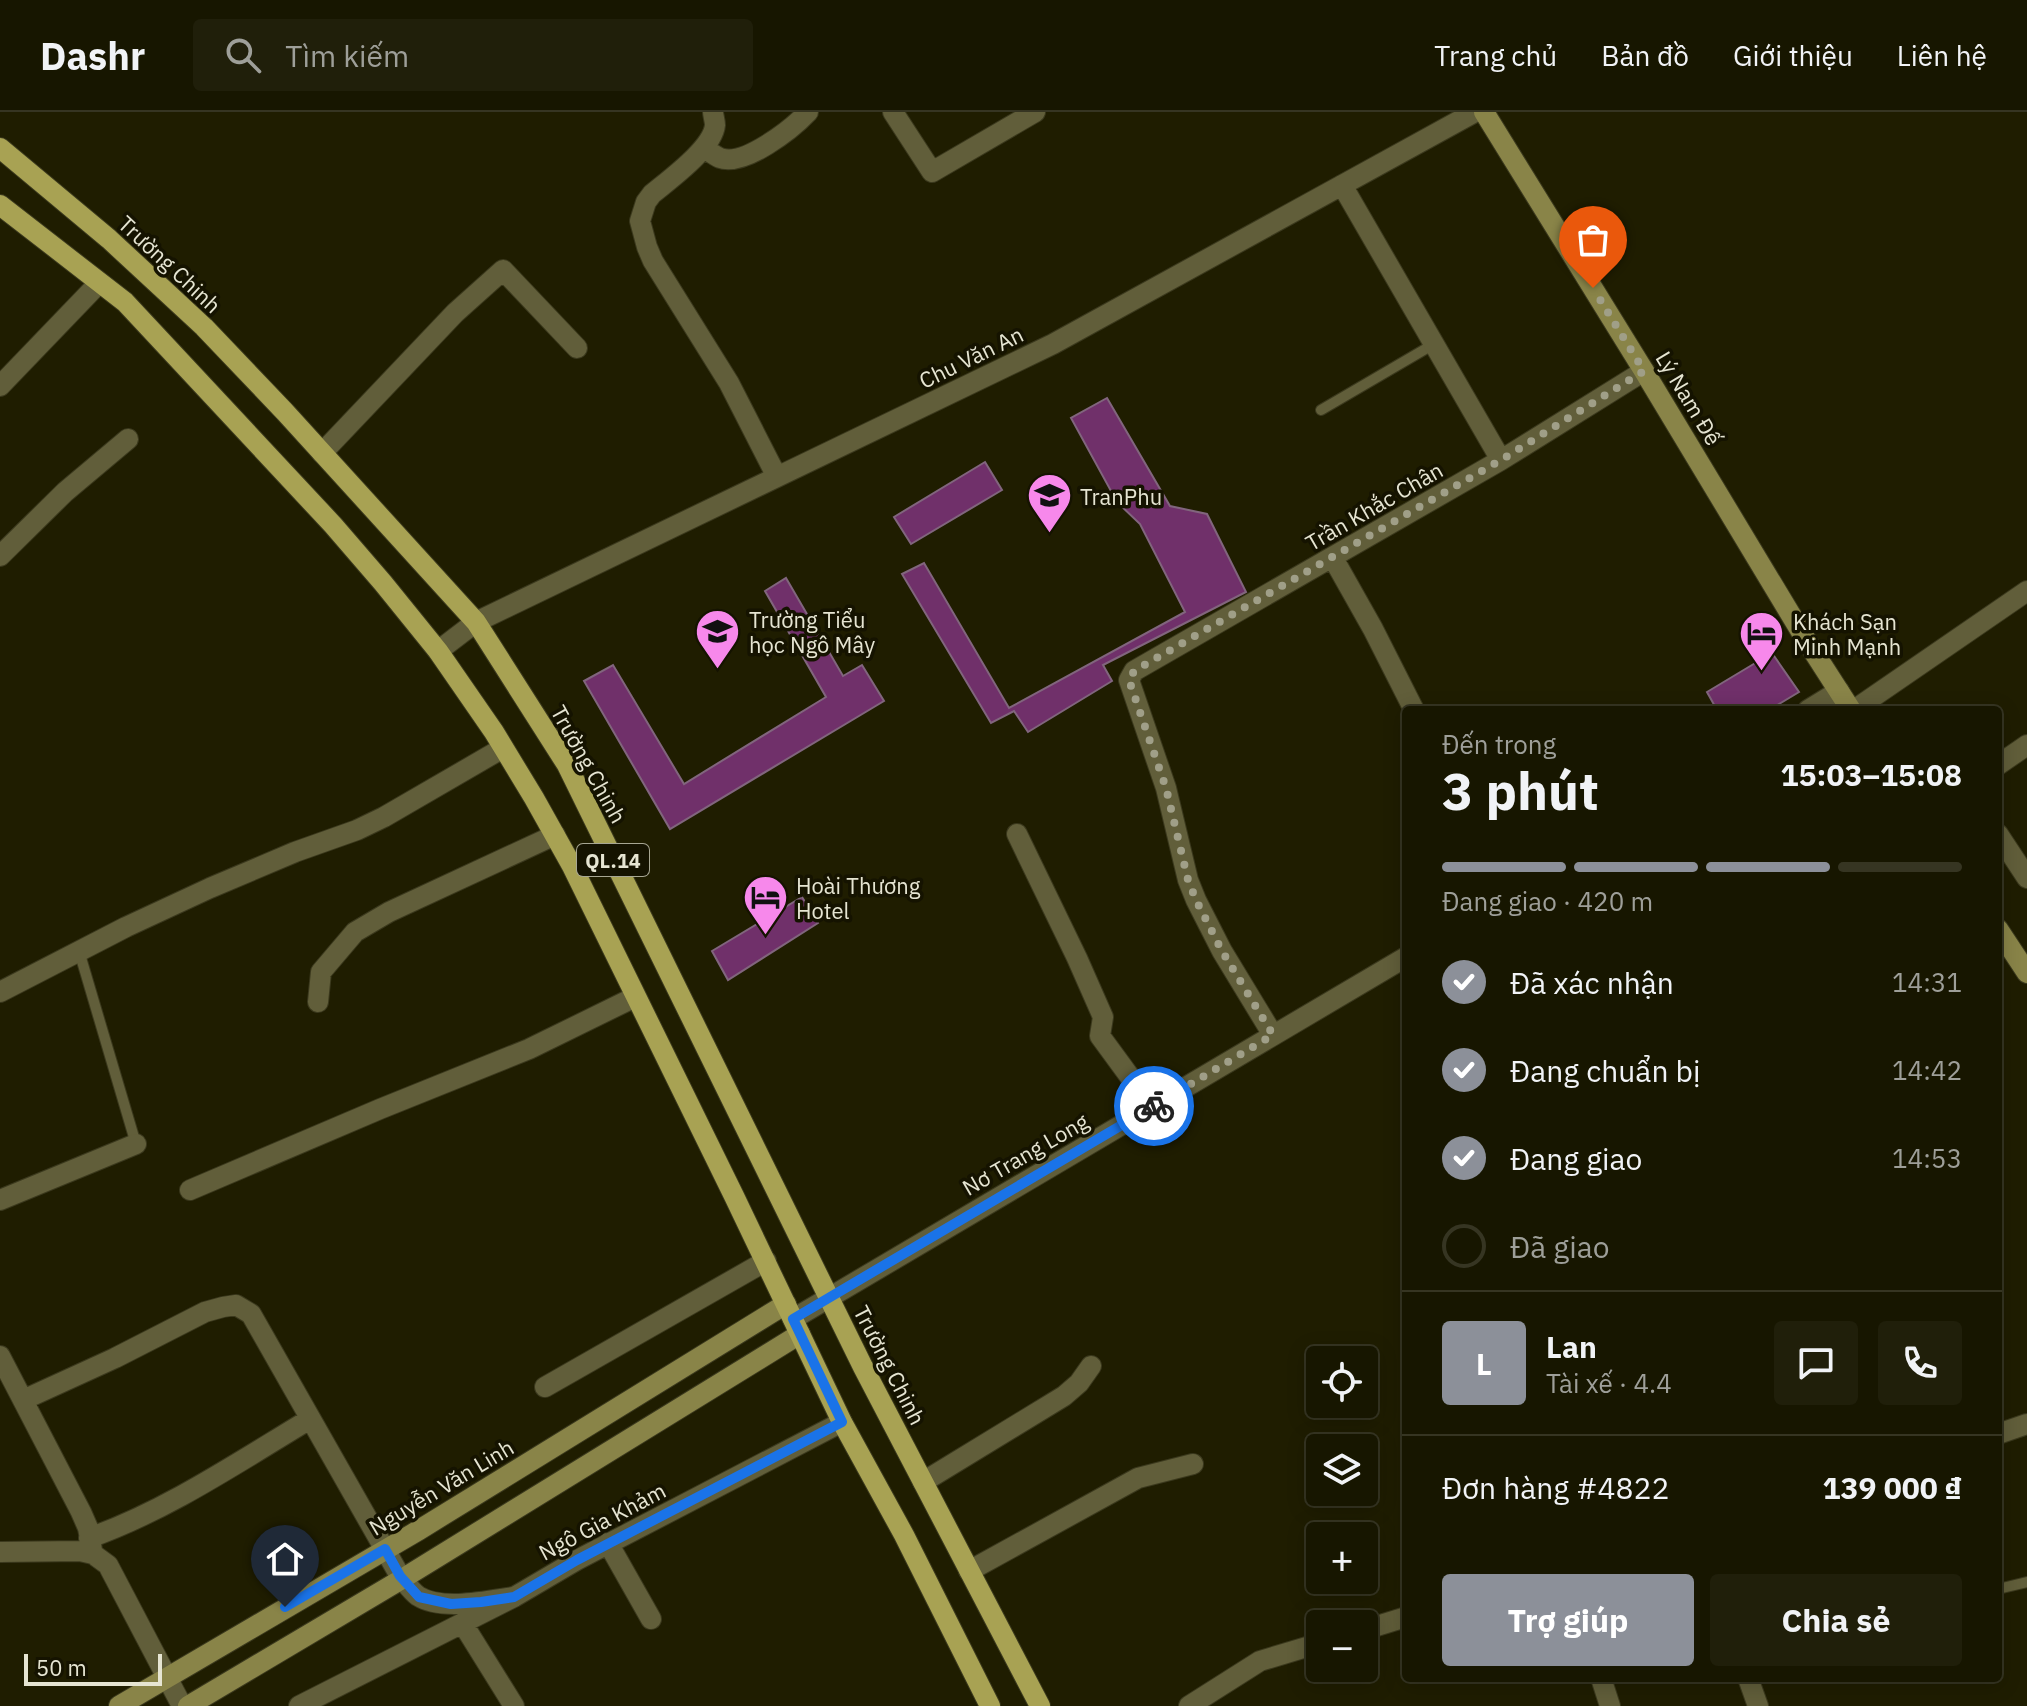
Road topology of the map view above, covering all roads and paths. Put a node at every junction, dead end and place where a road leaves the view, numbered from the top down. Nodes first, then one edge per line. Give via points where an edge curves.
1 (713, 112) edge
2 (808, 112) edge
3 (893, 112) edge
4 (1035, 112) edge
5 (1475, 112) edge
6 (1484, 112) edge
7 (0, 148) edge
8 (704, 148) junction
9 (1342, 185) junction
10 (1, 208) edge
11 (99, 283) junction
12 (1434, 344) junction
13 (577, 348) dead end
14 (1644, 371) junction
15 (0, 386) edge
16 (1321, 410) dead end
17 (128, 439) dead end
18 (322, 453) junction
19 (1501, 460) junction
20 (777, 477) junction
21 (0, 556) edge
22 (1333, 558) junction
23 (2027, 591) edge
24 (476, 622) junction
25 (438, 651) junction
26 (1839, 691) junction
27 (1412, 706) edge
28 (1815, 706) edge
29 (1850, 706) edge
30 (1859, 706) edge
31 (2027, 745) edge
32 (503, 748) junction
33 (2002, 762) edge
34 (1017, 834) dead end
35 (555, 835) junction
36 (2002, 837) edge
37 (2020, 852) edge
38 (2027, 878) edge
39 (2002, 935) edge
40 (79, 951) junction
41 (1402, 959) edge
42 (2027, 973) edge
43 (0, 992) edge
44 (635, 997) junction
45 (318, 1002) dead end
46 (1273, 1035) junction
47 (1152, 1107) junction
48 (136, 1144) joint
49 (190, 1190) dead end
50 (0, 1200) edge
51 (766, 1261) junction
52 (829, 1298) junction
53 (793, 1319) junction
54 (0, 1356) edge
55 (1091, 1366) dead end
56 (545, 1387) dead end
57 (23, 1400) junction
58 (310, 1419) junction
59 (842, 1422) junction
60 (2027, 1424) edge
61 (2002, 1433) edge
62 (1193, 1464) dead end
63 (923, 1482) junction
64 (608, 1543) junction
65 (91, 1546) junction
66 (385, 1549) junction
67 (0, 1552) edge
68 (969, 1571) junction
69 (402, 1579) junction
70 (2027, 1582) edge
71 (2002, 1588) edge
72 (514, 1597) junction
73 (1402, 1618) edge
74 (651, 1619) dead end
75 (463, 1624) junction
76 (1378, 1626) edge
77 (1306, 1647) edge
78 (167, 1677) junction
79 (1602, 1682) edge
80 (1749, 1682) edge
81 (119, 1706) edge
82 (185, 1706) edge
83 (299, 1706) edge
84 (514, 1706) edge
85 (990, 1706) edge
86 (1040, 1706) edge
87 (1189, 1706) edge
88 (1610, 1706) edge
89 (1758, 1706) edge

1 - 8 street via 715,126
2 - 8 street via 754,153 737,159 722,159
3 - 4 street via 932,172
5 - 9 street, Chu Văn An
6 - 14 street, Lý Nam Đế
7 - 18 main road, Trường Chinh / QL.14 via 204,327
8 - 20 street via 646,202 642,232 653,261 729,383
9 - 12 street
9 - 20 street, Chu Văn An via 1053,344
10 - 11 main road, QL.14
11 - 15 street
11 - 25 main road, QL.14 via 125,302 333,525
12 - 16 lane
12 - 19 street
13 - 18 street via 503,270
14 - 19 street, Trần Khắc Chân
14 - 26 street, Lý Nam Đế
17 - 21 street
18 - 24 main road, Trường Chinh / QL.14
19 - 22 street, Trần Khắc Chân
20 - 24 street, Chu Văn An
22 - 27 street
22 - 46 street, Trần Khắc Chân via 1134,671 1129,680 1196,900
23 - 30 street
24 - 25 street, Chu Văn An
24 - 52 main road, Trường Chinh / QL.14 via 567,765
25 - 32 main road, QL.14
26 - 28 street
26 - 29 street, Lý Nam Đế
31 - 33 street
32 - 35 main road, QL.14
32 - 40 street via 357,830 210,888
34 - 47 street via 1103,1017 1100,1036
35 - 44 main road, QL.14
35 - 45 street via 355,932 321,972
36 - 37 street
37 - 38 street
39 - 42 street
40 - 43 street
40 - 48 lane
41 - 46 street, Nơ Trang Long
44 - 49 street via 529,1049
44 - 51 main road, QL.14
46 - 47 street, Nơ Trang Long
47 - 52 street, Nơ Trang Long
48 - 50 street
51 - 53 main road, QL.14
51 - 56 street
52 - 53 street, Nơ Trang Long
52 - 63 main road, Trường Chinh / QL.14
53 - 59 main road, QL.14
53 - 66 street, Nguyễn Văn Linh
53 - 69 street
54 - 57 street
55 - 63 street via 1064,1396
57 - 58 street via 205,1312 236,1305 251,1314
57 - 65 street via 81,1512
58 - 65 street
58 - 66 street
59 - 64 street, Ngô Gia Khảm
59 - 85 main road, QL.14
60 - 61 street
62 - 68 street via 1138,1478
63 - 68 main road, Trường Chinh / QL.14
64 - 72 street, Ngô Gia Khảm
64 - 74 street
65 - 67 street via 80,1551
65 - 78 street via 108,1565
66 - 69 street
66 - 78 street, Nguyễn Văn Linh
68 - 86 main road, Trường Chinh / QL.14
69 - 72 street via 430,1601
69 - 82 street
70 - 71 lane
72 - 75 street, Ngô Gia Khảm
73 - 76 street
75 - 83 street, Ngô Gia Khảm
75 - 84 street
77 - 87 street via 1260,1661
78 - 81 street, Nguyễn Văn Linh
78 - 82 street
79 - 88 street
80 - 89 street

